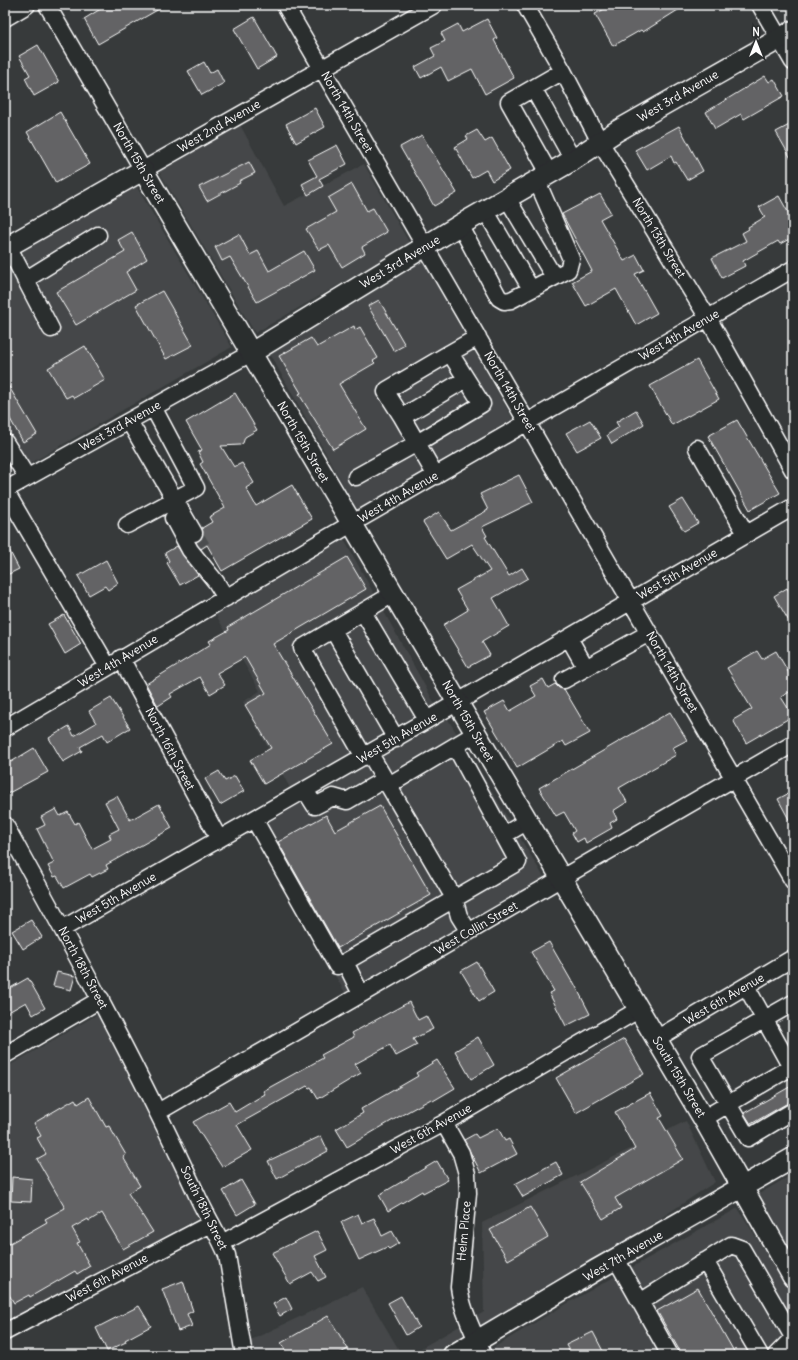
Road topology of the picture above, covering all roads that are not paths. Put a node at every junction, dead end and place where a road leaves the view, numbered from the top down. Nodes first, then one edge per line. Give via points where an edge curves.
1 (27, 5) edge
2 (47, 5) edge
3 (286, 5) edge
4 (434, 5) edge
5 (525, 5) edge
6 (760, 5) edge
7 (5, 18) edge
8 (786, 35) edge
9 (793, 62) edge
10 (322, 68) junction
11 (563, 70) junction
12 (533, 88) junction
13 (600, 142) junction
14 (573, 160) junction
15 (143, 170) junction
16 (543, 177) junction
17 (507, 198) junction
18 (485, 210) junction
19 (460, 225) junction
20 (98, 236) dead end
21 (425, 246) junction
22 (7, 247) edge
23 (793, 269) edge
24 (554, 277) junction
25 (26, 280) junction
26 (531, 289) junction
27 (708, 318) junction
28 (51, 329) dead end
29 (478, 337) junction
30 (251, 353) junction
31 (450, 353) junction
32 (466, 379) junction
33 (153, 407) junction
34 (402, 417) junction
35 (129, 421) junction
36 (527, 423) junction
37 (5, 442) edge
38 (417, 443) junction
39 (697, 448) dead end
40 (793, 470) edge
41 (436, 476) junction
42 (27, 477) junction
43 (356, 477) dead end
44 (5, 490) edge
45 (169, 502) junction
46 (793, 507) edge
47 (351, 524) junction
48 (127, 525) dead end
49 (194, 533) tunnel mouth
50 (746, 534) junction
51 (203, 548) tunnel mouth
52 (216, 582) junction
53 (393, 594) junction
54 (226, 598) junction
55 (631, 601) junction
56 (363, 612) junction
57 (333, 630) junction
58 (649, 633) junction
59 (569, 638) junction
60 (115, 663) junction
61 (586, 668) junction
62 (564, 680) dead end
63 (457, 703) junction
64 (428, 720) junction
65 (5, 728) edge
66 (475, 734) junction
67 (396, 739) junction
68 (793, 744) edge
69 (455, 746) junction
70 (367, 755) junction
71 (734, 779) junction
72 (387, 782) junction
73 (305, 790) junction
74 (254, 820) junction
75 (526, 822) junction
76 (5, 825) edge
77 (504, 835) junction
78 (219, 839) junction
79 (560, 879) junction
80 (793, 881) edge
81 (454, 898) junction
82 (62, 929) junction
83 (469, 932) junction
84 (793, 958) edge
85 (344, 962) junction
86 (746, 986) junction
87 (361, 994) junction
88 (101, 999) junction
89 (793, 1003) edge
90 (638, 1010) junction
91 (764, 1020) junction
92 (656, 1039) junction
93 (5, 1055) edge
94 (792, 1069) edge
95 (728, 1104) junction
96 (793, 1111) edge
97 (158, 1112) junction
98 (703, 1119) junction
99 (444, 1123) junction
100 (793, 1158) edge
101 (741, 1187) junction
102 (210, 1224) junction
103 (222, 1244) junction
104 (616, 1259) junction
105 (705, 1261) junction
106 (793, 1278) edge
107 (640, 1302) junction
108 (6, 1330) edge
109 (793, 1338) edge
110 (480, 1348) edge
111 (244, 1355) edge
112 (453, 1355) edge
113 (670, 1355) edge
114 (760, 1355) edge
115 (776, 1355) edge

1 - 7 street
2 - 15 street, North 15th Street
3 - 10 street, North 14th Street
4 - 10 street, West 2nd Avenue
5 - 11 street, North 13th Street
6 - 8 street
8 - 9 street
8 - 13 main road, West 3rd Avenue
10 - 15 street, West 2nd Avenue
10 - 21 street, North 14th Street
11 - 12 street
11 - 13 street, North 13th Street
12 - 14 street
12 - 16 street via 509,102
13 - 14 main road, West 3rd Avenue
13 - 27 street, North 13th Street
14 - 16 main road, West 3rd Avenue
15 - 22 main road, West 2nd Avenue
15 - 30 main road, North 15th Street
16 - 17 main road, West 3rd Avenue
16 - 24 street via 571,259 568,270
17 - 18 main road, West 3rd Avenue
17 - 24 street
18 - 19 main road, West 3rd Avenue
18 - 26 street
19 - 21 main road, West 3rd Avenue
19 - 26 street via 499,298 504,301 511,300
20 - 25 street
21 - 29 street, North 14th Street
21 - 30 main road, West 3rd Avenue
22 - 25 street
23 - 27 street, West 4th Avenue
24 - 26 street
25 - 28 street
27 - 36 street, West 4th Avenue
27 - 40 street, North 13th Street
29 - 31 street
29 - 36 street, North 14th Street
30 - 33 street, West 3rd Avenue
30 - 47 main road, North 15th Street
31 - 32 street
31 - 34 street via 387,390
32 - 34 street
32 - 38 street via 482,404
33 - 35 street, West 3rd Avenue
33 - 45 street via 196,488
34 - 38 street
35 - 42 street, West 3rd Avenue
35 - 45 street
36 - 41 street, West 4th Avenue
36 - 55 street, North 14th Street
37 - 42 street
38 - 41 street
38 - 43 street
39 - 50 street
41 - 47 street, West 4th Avenue
42 - 44 street, West 3rd Avenue
44 - 60 street, North 16th Street
45 - 48 street
45 - 49 street
45 - 52 street via 190,550
46 - 50 street, West 5th Avenue
47 - 53 main road, North 15th Street
47 - 54 street, West 4th Avenue
50 - 55 street, West 5th Avenue
51 - 52 street
52 - 54 street
53 - 56 street
53 - 63 main road, North 15th Street
54 - 60 street, West 4th Avenue
55 - 58 street, North 14th Street
55 - 59 street, West 5th Avenue
56 - 57 street
56 - 64 street
57 - 67 street
57 - 70 street via 302,648
58 - 61 street
58 - 71 street, North 14th Street
59 - 61 street
59 - 63 street, West 5th Avenue
60 - 65 street, West 4th Avenue
60 - 78 street, North 16th Street
61 - 62 street
63 - 64 street, West 5th Avenue
63 - 66 main road, North 15th Street
64 - 67 street, West 5th Avenue
66 - 69 street
66 - 75 main road, North 15th Street
67 - 70 street, West 5th Avenue
68 - 71 street, West Collin Street
69 - 72 street
69 - 77 street
70 - 72 street
70 - 73 street, West 5th Avenue
71 - 79 street, West Collin Street
71 - 80 street, North 14th Street
72 - 73 street via 347,801 334,797 315,806
72 - 81 street
73 - 74 street, West 5th Avenue
74 - 78 street, West 5th Avenue
74 - 85 street via 337,966
75 - 77 street
75 - 79 main road, North 15th Street
76 - 82 street, North 18th Street
77 - 81 street via 518,862
78 - 82 street, West 5th Avenue
79 - 83 street, West Collin Street
79 - 90 main road, South 15th Street
81 - 83 street via 459,916
81 - 85 street
82 - 88 street, North 18th Street
83 - 87 street, West Collin Street
84 - 86 street, West 6th Avenue
85 - 87 street
86 - 91 street
86 - 92 street, West 6th Avenue
87 - 97 street, West Collin Street
88 - 93 street
88 - 97 street, North 18th Street
89 - 91 street
90 - 92 main road, South 15th Street
90 - 99 street, West 6th Avenue
91 - 94 street
91 - 95 street via 700,1056
92 - 98 main road, South 15th Street
94 - 95 street
95 - 96 street via 748,1138
95 - 98 street
97 - 102 street, South 18th Street
98 - 101 main road, South 15th Street
99 - 103 street, West 6th Avenue
99 - 110 street, Helm Place via 461,1153 467,1174 468,1194 460,1287 461,1300
100 - 101 main road, West 7th Avenue
101 - 104 main road, West 7th Avenue
101 - 106 main road, South 15th Street
102 - 103 street, South 18th Street
102 - 108 street, West 6th Avenue
103 - 111 street, South 18th Street via 227,1255
104 - 107 street
104 - 110 main road, West 7th Avenue
105 - 107 street
105 - 109 street via 731,1245 742,1249
105 - 114 street
107 - 113 street
109 - 115 street
110 - 112 main road, West 7th Avenue

